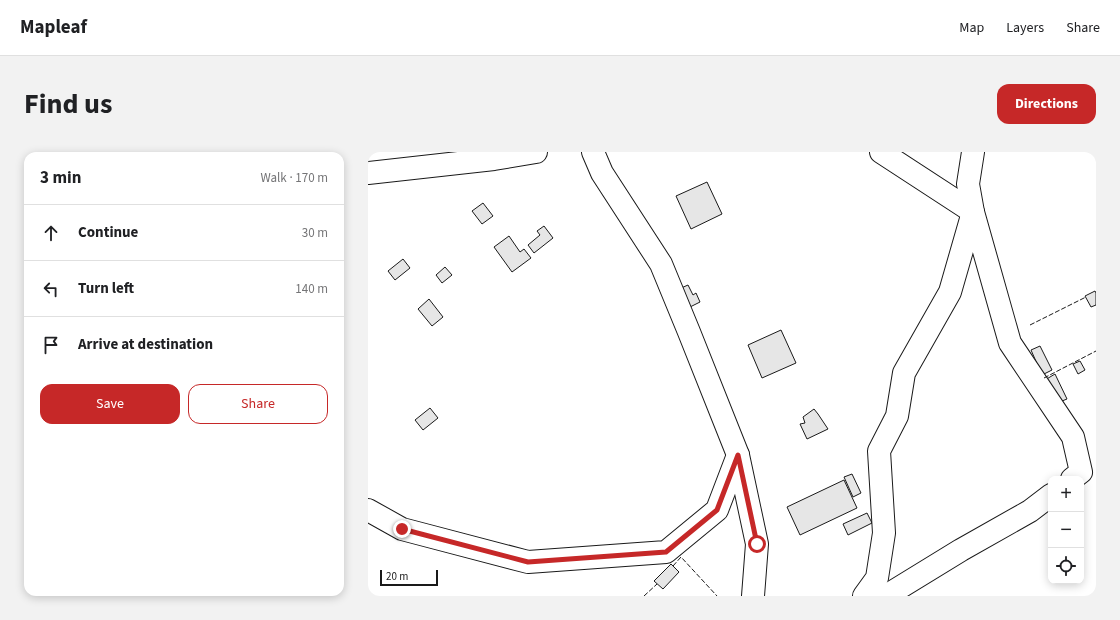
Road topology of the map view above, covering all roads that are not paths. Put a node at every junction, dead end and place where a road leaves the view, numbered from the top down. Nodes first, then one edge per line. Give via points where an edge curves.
1 (536, 152) edge
2 (593, 152) edge
3 (881, 152) edge
4 (973, 152) edge
5 (368, 173) edge
6 (973, 212) junction
7 (738, 455) junction
8 (1076, 476) edge
9 (1048, 497) edge
10 (368, 510) edge
11 (753, 596) edge
12 (864, 596) edge
13 (886, 596) edge

1 - 5 street
2 - 7 street via 602,173 661,264
3 - 6 street
4 - 6 street via 968,184
6 - 8 street via 1010,343 1073,437 1081,472
6 - 12 street via 950,292 904,373 897,416 879,451 884,533 877,578
7 - 10 street via 717,510 666,552 528,562 402,529
7 - 11 street via 757,544
9 - 13 street via 1030,511

